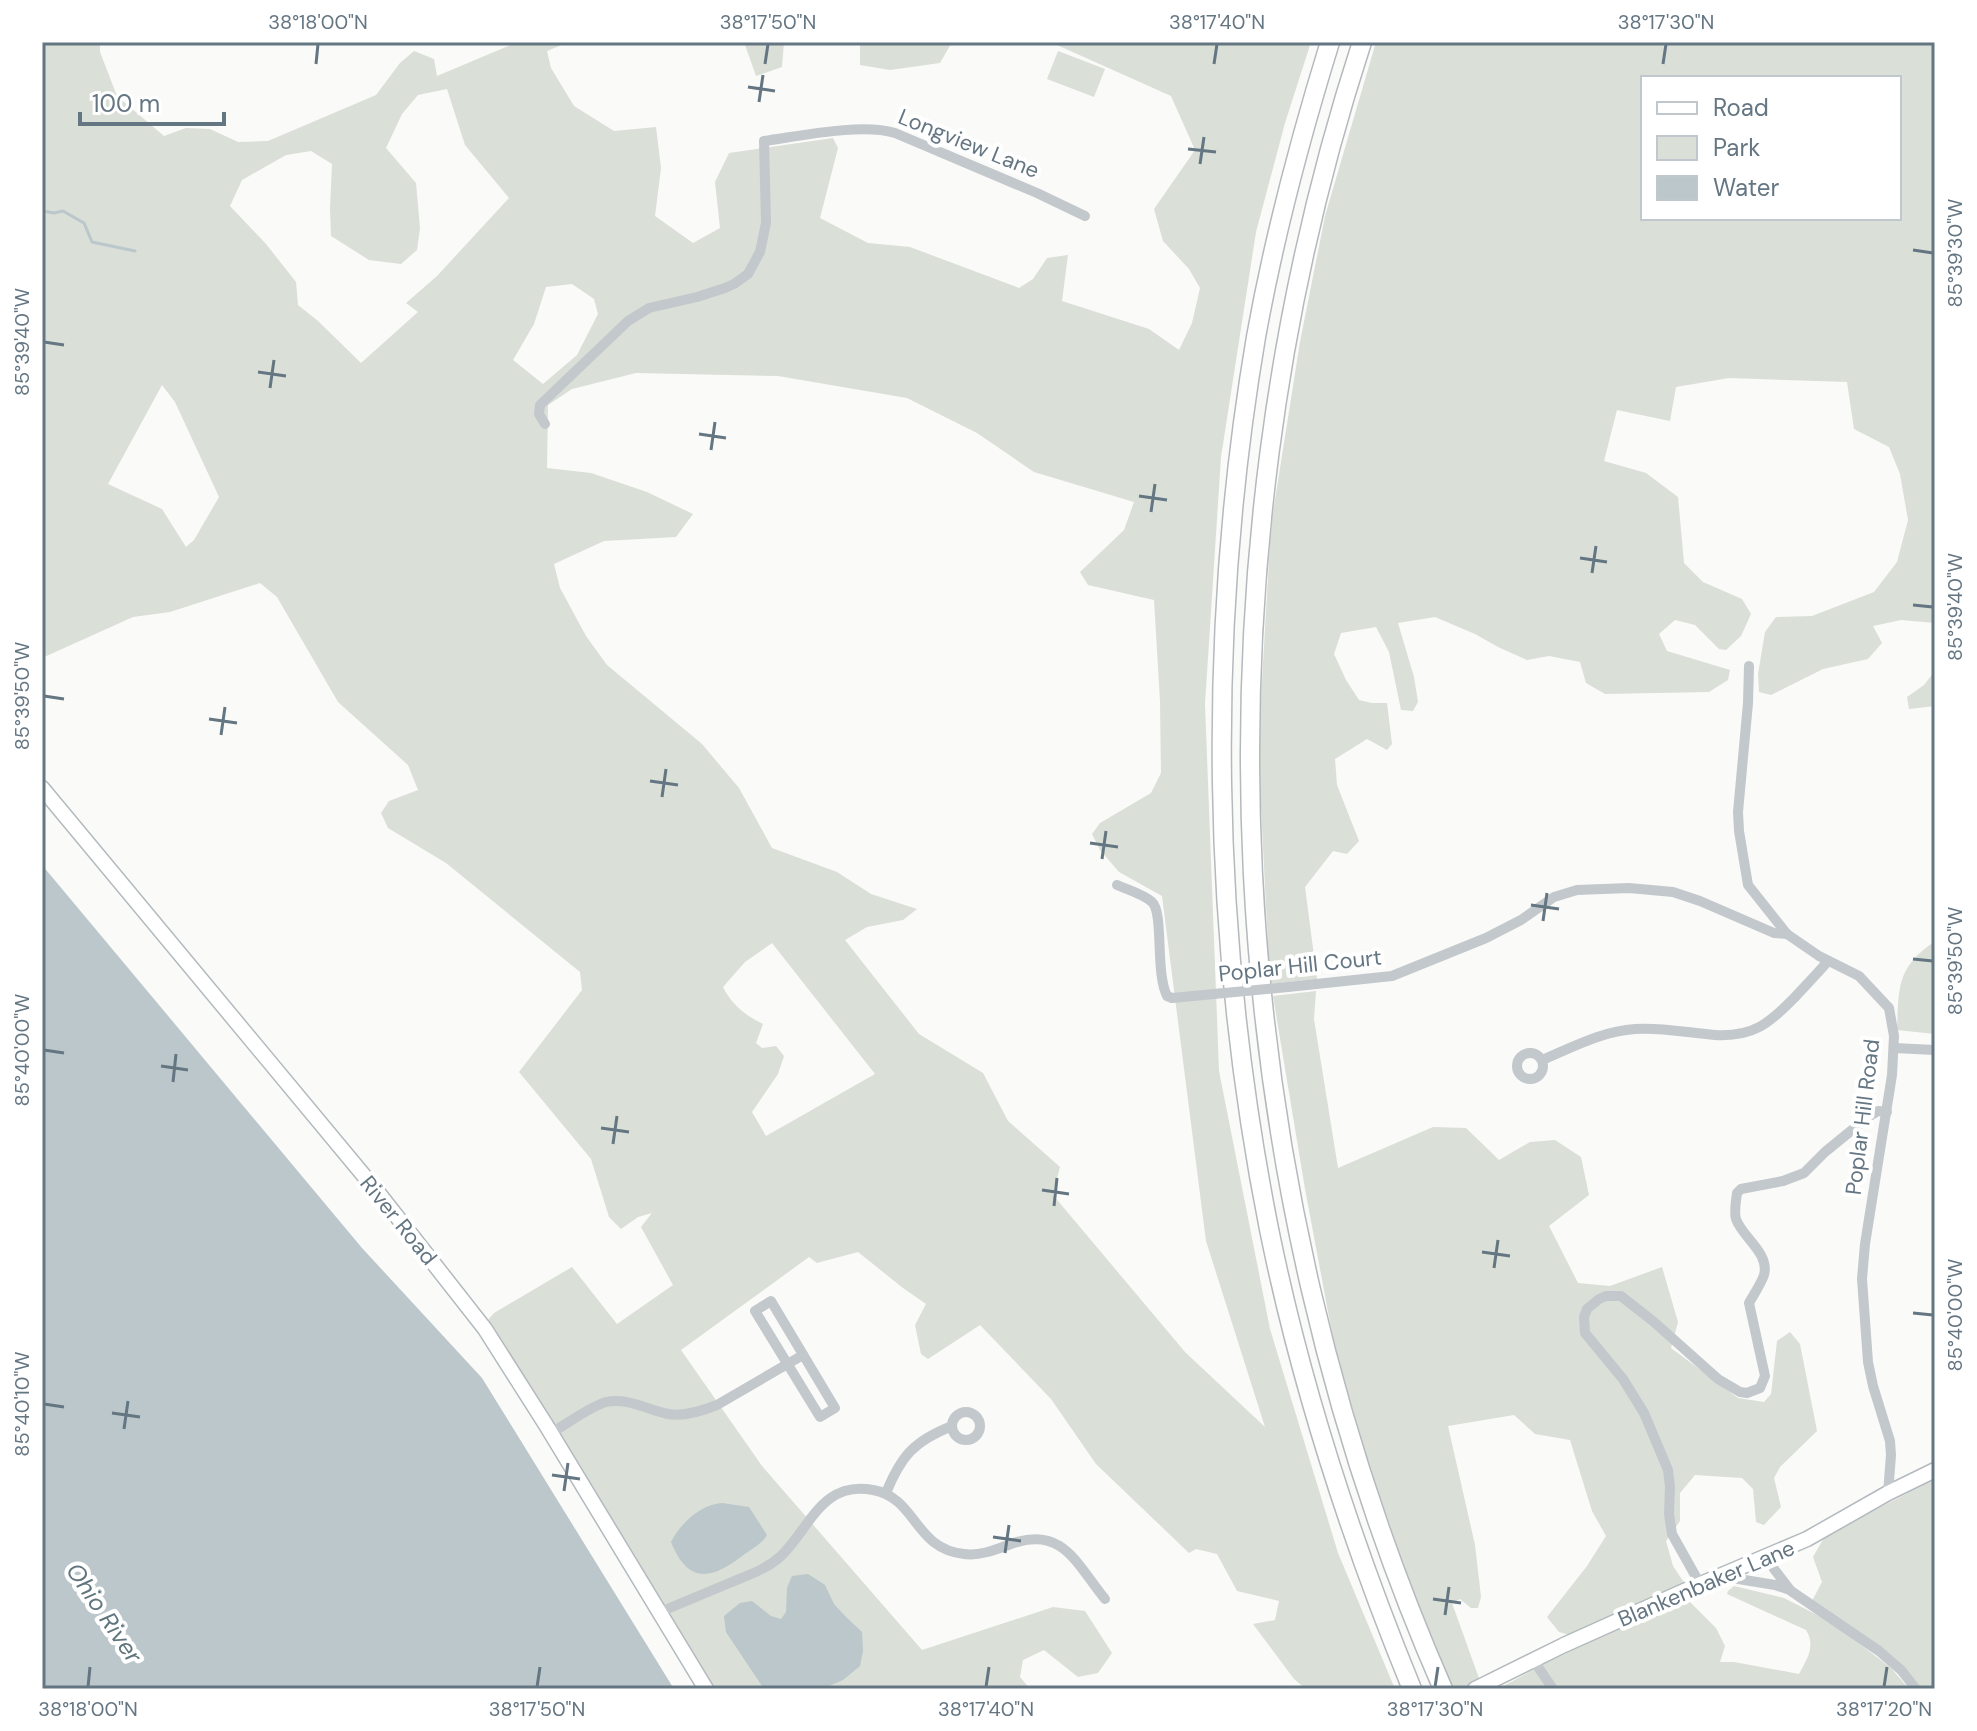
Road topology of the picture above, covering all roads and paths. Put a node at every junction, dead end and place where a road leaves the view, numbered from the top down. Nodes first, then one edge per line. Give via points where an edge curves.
1 (1330, 42) edge
2 (1362, 42) edge
3 (1085, 216) dead end
4 (545, 424) dead end
5 (1749, 666) dead end
6 (42, 788) edge
7 (1117, 885) dead end
8 (1787, 934) junction
9 (1828, 961) junction
10 (1894, 1048) junction
11 (1935, 1050) edge
12 (1542, 1060) dead end
13 (1887, 1112) junction
14 (803, 1355) junction
15 (788, 1364) junction
16 (952, 1426) dead end
17 (551, 1433) junction
18 (1935, 1470) edge
19 (886, 1493) junction
20 (1888, 1493) junction
21 (1768, 1556) junction
22 (1720, 1576) junction
23 (1700, 1584) junction
24 (1791, 1591) junction
25 (1105, 1599) dead end
26 (660, 1612) junction
27 (1534, 1661) junction
28 (706, 1689) edge
29 (1412, 1689) edge
30 (1443, 1689) edge
31 (1475, 1689) edge
32 (1553, 1689) edge
33 (1916, 1689) edge

1 - 29 highway via 1273,252 1237,469 1223,684 1225,887 1240,1052 1283,1291 1345,1513
2 - 30 highway via 1308,237 1271,441 1252,669 1253,875 1267,1036 1304,1257 1370,1499
3 - 4 street, Longview Lane via 883,129 764,141 766,223 748,274 725,288 649,308 628,321 540,405
5 - 8 street, Poplar Hill Road via 1740,840 1748,885
6 - 17 street, River Road via 445,1277
7 - 8 street, Poplar Hill Court, bridge via 1149,900 1157,910 1160,976 1172,998 1392,976 1486,938 1554,897 1577,890 1673,892
8 - 9 street, Poplar Hill Road
9 - 10 street, Poplar Hill Road via 1857,974 1889,1008
9 - 12 street via 1760,1028 1731,1035 1618,1031
10 - 11 street
10 - 13 street, Poplar Hill Road
13 - 20 street, Poplar Hill Road via 1862,1279 1868,1362 1890,1441
13 - 23 street via 1868,1117 1804,1173 1737,1193 1736,1218 1759,1251 1765,1270 1749,1303 1765,1376 1754,1392 1740,1392 1718,1379 1621,1296 1606,1296 1587,1309 1585,1333 1644,1413 1668,1470 1672,1534
14 - 15 street
14 - 15 street via 835,1408 820,1417
14 - 15 street via 771,1301 755,1311
15 - 17 street via 702,1411 670,1415 609,1402
16 - 19 street via 913,1448
17 - 26 street, River Road
18 - 20 street, Blankenbaker Lane
19 - 25 street via 902,1504 927,1537 947,1550 972,1555 1023,1541 1056,1543 1073,1555
19 - 26 street via 853,1489 830,1498 779,1558 763,1569
20 - 21 street, Blankenbaker Lane
21 - 22 street, Blankenbaker Lane
21 - 24 street
22 - 23 street, Blankenbaker Lane
22 - 24 street
23 - 27 street, Blankenbaker Lane
24 - 33 street via 1879,1651
26 - 28 street, River Road
27 - 31 street, Blankenbaker Lane
27 - 32 street

